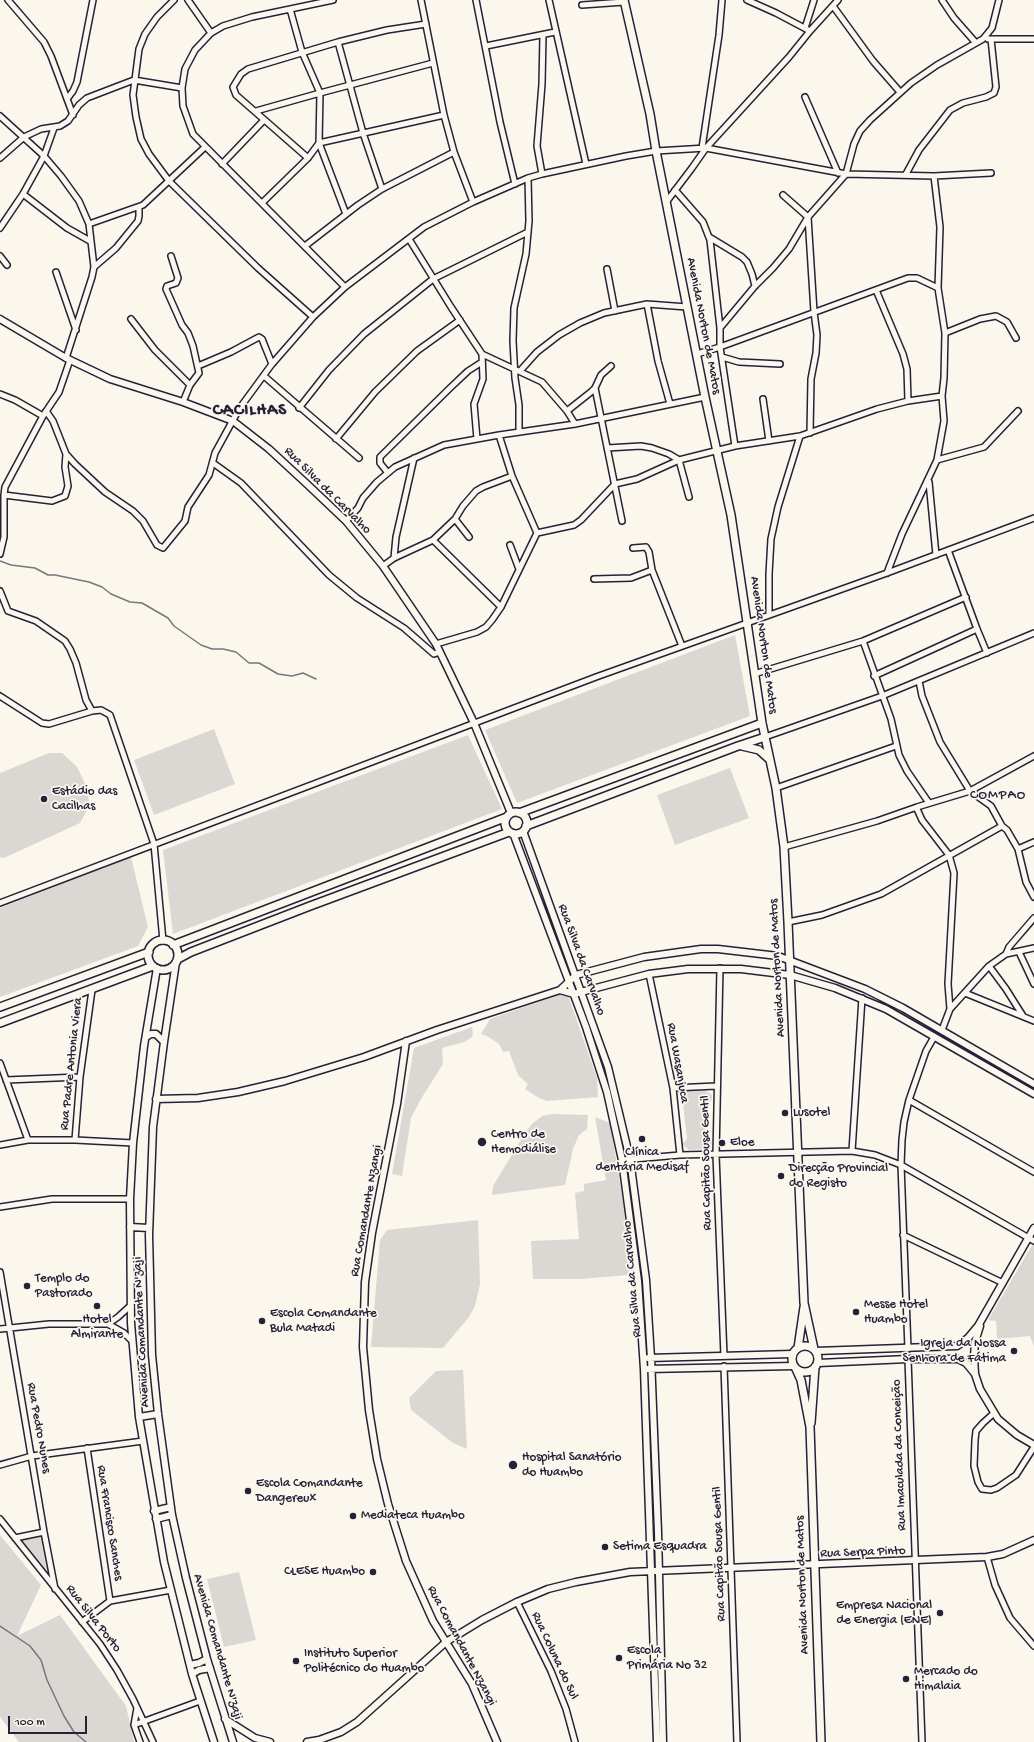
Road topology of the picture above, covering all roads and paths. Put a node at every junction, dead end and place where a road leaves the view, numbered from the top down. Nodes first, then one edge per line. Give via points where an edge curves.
1 (8, 0) edge
2 (93, 0) edge
3 (174, 0) edge
4 (188, 0) edge
5 (333, 0) edge
6 (421, 0) edge
7 (476, 0) edge
8 (548, 0) edge
9 (722, 0) edge
10 (747, 0) edge
11 (814, 0) edge
12 (838, 0) edge
13 (942, 0) edge
14 (999, 0) edge
15 (624, 1) edge
16 (313, 2) edge
17 (582, 5) dead end
18 (833, 6) junction
19 (290, 9) junction
20 (426, 24) junction
21 (808, 30) junction
22 (211, 32) junction
23 (555, 32) junction
24 (543, 35) junction
25 (983, 39) junction
26 (991, 39) junction
27 (1034, 39) edge
28 (338, 42) junction
29 (976, 43) junction
30 (486, 46) junction
31 (302, 52) junction
32 (433, 63) junction
33 (134, 80) junction
34 (350, 85) junction
35 (182, 88) junction
36 (900, 92) junction
37 (320, 93) junction
38 (805, 98) dead end
39 (67, 99) junction
40 (256, 112) junction
41 (73, 115) junction
42 (444, 115) junction
43 (0, 116) edge
44 (264, 120) junction
45 (54, 128) junction
46 (363, 132) junction
47 (24, 137) junction
48 (319, 143) junction
49 (205, 146) junction
50 (704, 148) junction
51 (656, 151) junction
52 (454, 152) junction
53 (44, 156) junction
54 (0, 158) edge
55 (308, 158) junction
56 (222, 164) junction
57 (586, 164) junction
58 (838, 173) junction
59 (991, 173) dead end
60 (542, 174) junction
61 (846, 174) junction
62 (906, 174) junction
63 (934, 176) junction
64 (528, 178) junction
65 (169, 181) junction
66 (515, 184) junction
67 (382, 189) junction
68 (675, 190) junction
69 (23, 194) junction
70 (783, 195) dead end
71 (666, 201) junction
72 (473, 202) junction
73 (262, 203) junction
74 (139, 208) junction
75 (346, 214) junction
76 (808, 217) junction
77 (89, 224) junction
78 (0, 228) edge
79 (528, 232) junction
80 (709, 237) junction
81 (409, 239) junction
82 (90, 241) junction
83 (305, 246) junction
84 (0, 256) edge
85 (171, 256) dead end
86 (7, 265) dead end
87 (94, 267) junction
88 (606, 269) dead end
89 (56, 272) dead end
90 (433, 279) junction
91 (755, 286) junction
92 (344, 287) junction
93 (938, 288) junction
94 (876, 290) junction
95 (647, 304) junction
96 (687, 307) junction
97 (615, 311) junction
98 (814, 312) junction
99 (313, 316) junction
100 (0, 319) edge
101 (131, 319) dead end
102 (460, 320) junction
103 (720, 328) junction
104 (76, 330) junction
105 (945, 333) junction
106 (1016, 338) dead end
107 (720, 347) junction
108 (482, 354) junction
109 (697, 354) junction
110 (722, 357) junction
111 (68, 359) junction
112 (482, 362) junction
113 (272, 364) junction
114 (780, 364) dead end
115 (198, 366) junction
116 (611, 366) dead end
117 (518, 370) junction
118 (264, 376) junction
119 (190, 385) junction
120 (595, 388) junction
121 (0, 394) edge
122 (942, 396) junction
123 (705, 397) junction
124 (763, 399) dead end
125 (908, 401) junction
126 (183, 402) junction
127 (670, 404) junction
128 (299, 408) junction
129 (567, 411) junction
130 (1018, 411) dead end
131 (45, 414) junction
132 (601, 419) junction
133 (233, 421) junction
134 (575, 424) junction
135 (519, 431) junction
136 (810, 433) junction
137 (499, 435) junction
138 (800, 436) junction
139 (336, 439) junction
140 (477, 439) junction
141 (769, 441) junction
142 (734, 446) junction
143 (607, 448) junction
144 (717, 451) junction
145 (66, 454) junction
146 (359, 458) dead end
147 (414, 458) junction
148 (679, 460) junction
149 (937, 460) junction
150 (213, 463) junction
151 (388, 473) junction
152 (512, 476) junction
153 (929, 481) junction
154 (615, 484) junction
155 (4, 496) junction
156 (689, 497) dead end
157 (1034, 518) edge
158 (454, 519) junction
159 (346, 521) junction
160 (622, 521) dead end
161 (537, 533) junction
162 (2, 536) edge
163 (469, 537) dead end
164 (433, 540) junction
165 (510, 545) dead end
166 (633, 548) dead end
167 (948, 550) junction
168 (1, 551) edge
169 (936, 555) junction
170 (394, 558) junction
171 (383, 566) junction
172 (519, 569) junction
173 (652, 570) junction
174 (887, 573) junction
175 (594, 579) dead end
176 (0, 591) edge
177 (966, 597) junction
178 (502, 607) junction
179 (769, 615) junction
180 (748, 623) junction
181 (977, 629) junction
182 (1034, 633) edge
183 (863, 641) junction
184 (436, 644) junction
185 (682, 646) junction
186 (440, 652) junction
187 (987, 653) junction
188 (754, 674) junction
189 (874, 676) junction
190 (919, 681) junction
191 (0, 696) edge
192 (882, 696) junction
193 (92, 711) junction
194 (474, 723) junction
195 (762, 723) junction
196 (765, 737) junction
197 (738, 746) junction
198 (896, 746) junction
199 (1034, 756) edge
200 (770, 759) junction
201 (776, 788) junction
202 (970, 791) junction
203 (929, 803) junction
204 (917, 807) junction
205 (512, 814) junction
206 (1002, 826) junction
207 (525, 828) junction
208 (511, 833) junction
209 (1034, 842) edge
210 (154, 844) junction
211 (784, 847) junction
212 (1018, 849) junction
213 (949, 855) junction
214 (1034, 897) edge
215 (0, 903) edge
216 (1034, 918) edge
217 (788, 922) junction
218 (163, 941) junction
219 (173, 944) junction
220 (1034, 948) edge
221 (149, 952) junction
222 (1019, 952) junction
223 (1006, 954) junction
224 (177, 960) junction
225 (790, 960) junction
226 (989, 966) junction
227 (155, 967) junction
228 (720, 968) junction
229 (589, 971) junction
230 (649, 974) junction
231 (576, 975) junction
232 (790, 975) junction
233 (569, 980) junction
234 (1034, 984) edge
235 (595, 989) junction
236 (92, 990) junction
237 (560, 990) junction
238 (582, 992) junction
239 (965, 993) junction
240 (574, 994) junction
241 (862, 998) junction
242 (0, 1007) edge
243 (950, 1009) junction
244 (1023, 1016) junction
245 (1034, 1021) edge
246 (0, 1023) edge
247 (593, 1024) junction
248 (586, 1027) junction
249 (942, 1030) junction
250 (146, 1037) junction
251 (934, 1037) junction
252 (406, 1041) junction
253 (164, 1042) junction
254 (0, 1063) edge
255 (608, 1067) junction
256 (600, 1069) junction
257 (80, 1078) junction
258 (6, 1080) junction
259 (1034, 1084) edge
260 (716, 1086) junction
261 (673, 1088) junction
262 (1034, 1094) edge
263 (156, 1099) junction
264 (909, 1100) junction
265 (28, 1140) junction
266 (75, 1140) junction
267 (133, 1143) junction
268 (0, 1145) edge
269 (852, 1150) junction
270 (798, 1152) junction
271 (680, 1155) junction
272 (716, 1155) junction
273 (630, 1159) junction
274 (622, 1160) junction
275 (901, 1165) junction
276 (1034, 1172) edge
277 (130, 1199) junction
278 (629, 1206) junction
279 (637, 1206) junction
280 (0, 1207) edge
281 (130, 1227) junction
282 (149, 1228) junction
283 (1034, 1228) edge
284 (903, 1235) junction
285 (1031, 1240) edge
286 (635, 1250) junction
287 (643, 1250) junction
288 (0, 1272) edge
289 (1003, 1283) junction
290 (804, 1303) junction
291 (129, 1308) junction
292 (982, 1320) junction
293 (108, 1324) junction
294 (9, 1327) junction
295 (0, 1329) edge
296 (132, 1341) junction
297 (798, 1348) junction
298 (908, 1349) junction
299 (815, 1350) junction
300 (792, 1354) junction
301 (724, 1356) junction
302 (643, 1358) junction
303 (651, 1358) junction
304 (908, 1358) junction
305 (817, 1365) junction
306 (724, 1366) junction
307 (795, 1367) junction
308 (644, 1369) junction
309 (651, 1369) junction
310 (975, 1374) junction
311 (158, 1414) junction
312 (993, 1414) junction
313 (139, 1417) junction
314 (810, 1427) junction
315 (142, 1441) junction
316 (1034, 1446) edge
317 (87, 1448) junction
318 (32, 1456) junction
319 (0, 1465) edge
320 (648, 1479) junction
321 (656, 1479) junction
322 (171, 1507) junction
323 (154, 1511) junction
324 (172, 1515) junction
325 (0, 1519) edge
326 (156, 1519) junction
327 (44, 1532) junction
328 (650, 1532) junction
329 (658, 1532) junction
330 (15, 1538) junction
331 (1034, 1540) edge
332 (988, 1557) junction
333 (915, 1561) junction
334 (814, 1566) junction
335 (732, 1568) junction
336 (651, 1572) junction
337 (659, 1572) junction
338 (55, 1589) junction
339 (171, 1590) junction
340 (110, 1601) junction
341 (517, 1602) junction
342 (653, 1620) junction
343 (661, 1620) junction
344 (82, 1622) junction
345 (446, 1642) junction
346 (1034, 1646) edge
347 (207, 1659) junction
348 (190, 1665) junction
349 (210, 1668) junction
350 (662, 1670) junction
351 (655, 1671) junction
352 (192, 1674) junction
353 (200, 1702) junction
354 (137, 1708) junction
355 (225, 1719) junction
356 (660, 1720) junction
357 (144, 1721) junction
358 (134, 1725) junction
359 (140, 1742) edge
360 (153, 1742) edge
361 (214, 1742) edge
362 (233, 1742) edge
363 (270, 1742) edge
364 (307, 1742) edge
365 (497, 1742) edge
366 (575, 1742) edge
367 (657, 1742) edge
368 (663, 1742) edge
369 (737, 1742) edge
370 (821, 1742) edge
371 (922, 1742) edge

1 - 39 street via 44,42
2 - 39 street via 78,82
3 - 33 street via 145,34 139,49
4 - 22 street
5 - 16 street
6 - 20 street
7 - 30 street
8 - 23 street
9 - 50 street
10 - 21 street
11 - 21 street
12 - 18 street
13 - 29 street
14 - 25 street via 992,28
15 - 17 street
15 - 51 main road, Avenida Norton de Matos
16 - 19 street
18 - 21 street
18 - 36 street via 873,62
19 - 22 street via 223,26
19 - 31 street
20 - 28 street
20 - 32 street
21 - 50 street via 789,57
22 - 35 street via 195,50 185,69
23 - 24 street
23 - 57 street
24 - 30 street
24 - 60 street via 537,146
25 - 26 street
25 - 29 street
26 - 27 street
26 - 62 street via 996,86 994,93 962,103 950,110 919,150
28 - 31 street
28 - 34 street
29 - 36 street via 937,65
30 - 66 street
31 - 37 street
31 - 40 street via 248,69 241,74 233,90
32 - 34 street
32 - 42 street
33 - 35 street
33 - 41 street via 87,98
33 - 65 street via 133,95 141,139
34 - 37 street
34 - 46 street
35 - 49 street via 182,106 188,123
36 - 61 street via 860,131 852,149
37 - 40 street
37 - 48 street
38 - 58 street
39 - 41 street
40 - 44 street
41 - 45 street via 68,121
42 - 46 street
42 - 52 street
43 - 47 street
44 - 55 street
44 - 56 street
45 - 47 street via 41,129
45 - 53 street
46 - 48 street
46 - 67 street
47 - 53 street
47 - 54 street
48 - 55 street
48 - 75 street
49 - 56 street
49 - 65 street
50 - 51 street
50 - 58 street
50 - 68 street
51 - 57 street
51 - 71 main road, Avenida Norton de Matos
52 - 67 street
52 - 72 street
53 - 69 street
53 - 77 street via 79,201
55 - 73 street
56 - 73 street
57 - 60 street
58 - 61 street
59 - 63 street
60 - 64 street
61 - 62 street
61 - 76 street
62 - 63 street
63 - 93 street via 940,227
64 - 66 street
64 - 79 street
65 - 74 street
65 - 99 street via 258,268
66 - 72 street
67 - 75 street
68 - 71 street
68 - 80 street via 703,222
69 - 78 street
69 - 82 street via 66,228
70 - 76 street
71 - 96 main road, Avenida Norton de Matos
72 - 81 street via 424,227
73 - 83 street
74 - 77 street
74 - 87 street via 138,221 116,248
75 - 83 street
76 - 91 street via 790,249
76 - 98 street
77 - 82 street
79 - 90 street
79 - 117 street via 526,254 514,308 513,341
80 - 91 street via 742,257 752,274
80 - 103 street
81 - 90 street
81 - 92 street
82 - 87 street
83 - 92 street
84 - 86 street
85 - 115 street via 178,278 176,283 167,286 166,290 188,333
87 - 104 street
88 - 97 street
89 - 104 street
90 - 102 street
90 - 128 street via 364,334 329,370
91 - 103 street
92 - 99 street
93 - 94 street via 913,277
93 - 105 street
94 - 98 street
94 - 125 street via 903,354 907,369
95 - 96 street
95 - 97 street
95 - 127 street via 658,361
96 - 109 main road, Avenida Norton de Matos
97 - 117 street via 580,323 559,335
98 - 107 street
98 - 136 street via 817,335
99 - 113 street
100 - 111 street, Rua Silva da Carvalho
101 - 119 street via 155,350
102 - 108 street
102 - 139 street via 417,351 375,392
103 - 107 street
104 - 111 street
105 - 106 street via 980,319 996,316 1007,322
105 - 122 street
107 - 109 street
107 - 110 street
108 - 112 street
108 - 117 street
109 - 123 main road, Avenida Norton de Matos
110 - 114 street via 739,362
110 - 142 street
111 - 126 street, Rua Silva da Carvalho via 110,379
111 - 131 street via 59,392
112 - 140 street via 482,379 474,404
112 - 151 street via 468,371 380,457 380,463
113 - 115 street via 259,337
113 - 118 street
115 - 119 street via 199,373
116 - 120 street via 601,375
117 - 129 street via 542,382
117 - 135 street via 515,378
118 - 128 street
118 - 133 street
119 - 126 street
120 - 129 street
120 - 132 street
121 - 131 street
122 - 125 street
122 - 149 street via 944,417
123 - 127 street
123 - 144 main road, Avenida Norton de Matos
124 - 141 street
125 - 136 street via 877,409
126 - 133 street, Rua Silva da Carvalho
127 - 132 street
128 - 139 street
129 - 134 street
130 - 149 street via 984,447
131 - 145 street via 53,421
131 - 155 street via 5,487
132 - 134 street
132 - 143 street
133 - 150 street via 215,453
133 - 159 street, Rua Silva da Carvalho via 308,484
134 - 135 street
135 - 137 street
136 - 138 street
137 - 140 street
137 - 152 street
138 - 141 street
138 - 179 street via 771,539
139 - 146 street
140 - 147 street via 444,445
141 - 142 street
142 - 144 street
143 - 148 street via 641,446
143 - 154 street
144 - 148 street
144 - 180 main road, Avenida Norton de Matos via 731,515
145 - 150 street via 106,492 133,510 156,545 162,548 185,521 188,507 201,489
145 - 155 street via 68,486 65,496 52,501
147 - 151 street
147 - 170 street
148 - 154 street via 637,479
148 - 156 street
149 - 153 street
150 - 186 street via 240,483 329,574 357,598 404,628 434,654
151 - 159 street via 363,498
152 - 158 street via 476,491
152 - 161 street
153 - 169 street
153 - 174 street via 902,534
154 - 160 street
154 - 161 street via 581,520 567,527
155 - 162 street
157 - 167 street
158 - 163 street
158 - 164 street
159 - 171 street, Rua Silva da Carvalho
161 - 172 street
162 - 168 street
164 - 170 street
164 - 178 street
165 - 172 street
166 - 173 street via 646,547
167 - 169 street
167 - 177 street
169 - 174 street
170 - 171 street
171 - 184 street, Rua Silva da Carvalho
172 - 178 street
173 - 175 street via 631,578
173 - 185 street
174 - 179 street
176 - 193 street via 8,611 36,621 65,641 76,663 86,700
177 - 181 street
177 - 183 street
178 - 184 street via 486,627
179 - 180 street
180 - 185 street
180 - 188 main road, Avenida Norton de Matos
181 - 187 street
181 - 189 street
182 - 187 street
183 - 188 street
183 - 189 street
184 - 186 street, Rua Silva da Carvalho
185 - 194 street
186 - 194 street, Rua Silva da Carvalho
187 - 190 street
188 - 195 main road, Avenida Norton de Matos
189 - 192 street
190 - 192 street
190 - 202 street via 922,696 940,742
191 - 193 street via 42,723 49,724
192 - 196 street
192 - 198 street
193 - 210 street via 101,710 110,715
194 - 205 street, Rua Silva da Carvalho
194 - 210 street
195 - 196 main road, Avenida Norton de Matos
195 - 205 main road
196 - 197 main road
196 - 200 main road, Avenida Norton de Matos
197 - 200 main road via 759,750
197 - 207 main road
198 - 201 street
198 - 203 street via 907,771
199 - 202 street
200 - 201 main road, Avenida Norton de Matos
201 - 211 main road, Avenida Norton de Matos
202 - 203 street
202 - 206 street via 991,806
203 - 204 street
204 - 211 street
204 - 213 street via 922,820
205 - 207 main road via 525,818
205 - 208 main road via 505,824
205 - 219 main road
206 - 212 street via 1006,828
206 - 213 street
207 - 208 main road via 517,834
207 - 231 street, Rua Silva da Carvalho
208 - 224 main road via 303,908 191,952
208 - 233 street, Rua Silva da Carvalho
209 - 212 street
210 - 215 street
210 - 218 street
211 - 217 main road, Avenida Norton de Matos
212 - 214 street via 1026,882
213 - 217 street via 922,873 881,894 822,915
213 - 243 street via 954,873 948,984
216 - 223 street via 1009,946
217 - 225 main road, Avenida Norton de Matos
218 - 219 main road
218 - 221 main road via 153,945
219 - 224 main road via 177,951
220 - 222 street
221 - 227 main road via 149,960
221 - 242 main road
222 - 223 street
222 - 234 street
223 - 226 street
224 - 227 main road via 168,969
224 - 253 street, Avenida Comandante N'zaji
225 - 229 street via 761,953 701,949 644,957
225 - 232 main road, Avenida Norton de Matos
225 - 249 street via 865,989
226 - 239 street
226 - 244 street
227 - 236 main road
227 - 250 street, Avenida Comandante N'zaji
228 - 230 street
228 - 232 street
228 - 260 street, Rua Capitão Sousa Gentil
229 - 231 street
229 - 235 street via 581,982 587,988
230 - 235 street
230 - 261 street, Rua Wasanjuca
231 - 233 street
231 - 238 street, Rua Silva da Carvalho
232 - 241 street
232 - 270 main road, Avenida Norton de Matos
233 - 237 street
233 - 240 street, Rua Silva da Carvalho
235 - 238 street
236 - 246 main road
236 - 257 street, Rua Padre Antonia Viera
237 - 240 street
237 - 252 street
238 - 240 street
238 - 247 street, Rua Silva da Carvalho
239 - 243 street
239 - 244 street
240 - 248 street, Rua Silva da Carvalho
241 - 251 street
241 - 269 street
243 - 249 street
244 - 245 street
247 - 248 street
247 - 255 street, Rua Silva da Carvalho
248 - 256 street, Rua Silva da Carvalho
249 - 259 street
250 - 253 street via 156,1034
250 - 267 street, Avenida Comandante N'zaji
251 - 262 street
251 - 264 street via 926,1051
252 - 263 street via 364,1057 285,1081 238,1092 198,1098
252 - 345 street, Rua Comandante Nzangi via 365,1282 365,1367 376,1452 392,1517 406,1561 433,1621
253 - 263 street, Avenida Comandante N'zaji
254 - 258 street
255 - 256 street
255 - 273 street, Rua Silva da Carvalho
256 - 274 street, Rua Silva da Carvalho
257 - 258 street
257 - 266 street, Rua Padre Antonia Viera
258 - 265 street
260 - 261 street
260 - 272 street, Rua Capitão Sousa Gentil
261 - 271 street, Rua Wasanjuca
263 - 282 street, Avenida Comandante N'zaji
264 - 275 street via 904,1122
264 - 276 street
265 - 266 street
265 - 268 street
266 - 267 street
267 - 277 street, Avenida Comandante N'zaji
269 - 270 street
269 - 275 street
270 - 272 street
270 - 290 main road, Avenida Norton de Matos
271 - 272 street
271 - 273 street
272 - 301 street, Rua Capitão Sousa Gentil
273 - 274 street
273 - 279 street, Rua Silva da Carvalho
274 - 278 street, Rua Silva da Carvalho
275 - 284 street
275 - 285 street
277 - 280 street via 52,1199
277 - 281 street, Avenida Comandante N'zaji
278 - 279 street
278 - 286 street, Rua Silva da Carvalho
279 - 287 street, Rua Silva da Carvalho
281 - 282 street
281 - 291 street, Avenida Comandante N'zaji
282 - 311 street, Avenida Comandante N'zaji via 152,1355
283 - 285 street
284 - 289 street
284 - 298 street
285 - 289 street
286 - 287 street
286 - 302 street, Rua Silva da Carvalho
287 - 303 street, Rua Silva da Carvalho
288 - 294 street, Rua Pedro Nunes
289 - 292 street
290 - 297 main road, Avenida Norton de Matos
290 - 299 main road, Avenida Norton de Matos
291 - 293 street
291 - 296 street, Avenida Comandante N'zaji
292 - 298 street via 968,1338 957,1346
292 - 310 street via 974,1349
293 - 294 street
293 - 296 street
294 - 295 street
294 - 318 street, Rua Pedro Nunes
296 - 313 street, Avenida Comandante N'zaji
297 - 299 main road via 808,1346
297 - 300 main road
298 - 299 street
299 - 305 main road
300 - 301 street
300 - 307 main road
301 - 303 street
302 - 303 street
302 - 308 street, Rua Silva da Carvalho
303 - 309 street, Rua Silva da Carvalho
304 - 305 street
304 - 310 street via 958,1359 966,1363
304 - 333 street, Rua Imaculada da Conceição
305 - 307 main road via 806,1372
305 - 314 main road, Avenida Norton de Matos
306 - 307 street
306 - 309 street
306 - 335 street, Rua Capitão Sousa Gentil
307 - 314 main road, Avenida Norton de Matos via 801,1380
308 - 309 street
308 - 320 street, Rua Silva da Carvalho
309 - 321 street, Rua Silva da Carvalho
310 - 312 street
311 - 313 street
311 - 322 street, Avenida Comandante N'zaji
312 - 316 street via 1007,1428
312 - 316 street via 976,1431 974,1466 982,1489 997,1488 1013,1478 1023,1467
313 - 315 street, Avenida Comandante N'zaji
314 - 334 main road, Avenida Norton de Matos
315 - 317 street
315 - 323 street, Avenida Comandante N'zaji
317 - 318 street
317 - 340 street, Rua Francisco Sanches
318 - 319 street
318 - 327 street, Rua Pedro Nunes
320 - 321 street
320 - 328 street, Rua Silva da Carvalho
321 - 329 street, Rua Silva da Carvalho
322 - 323 street
322 - 324 street, Avenida Comandante N'zaji
323 - 326 street, Avenida Comandante N'zaji
324 - 326 street
324 - 347 street, Avenida Comandante N'zaji
325 - 330 street, Rua Silva Porto
326 - 339 street, Avenida Comandante N'zaji
327 - 330 street
327 - 338 street, Rua Pedro Nunes
328 - 329 street
328 - 336 street, Rua Silva da Carvalho
329 - 337 street, Rua Silva da Carvalho
330 - 338 street, Rua Silva Porto
331 - 332 street, Rua Serpa Pinto via 1003,1554
332 - 333 street, Rua Serpa Pinto
332 - 346 street via 995,1585 1010,1618
333 - 334 street, Rua Serpa Pinto
333 - 371 street, Rua Imaculada da Conceição
334 - 335 street, Rua Serpa Pinto
334 - 370 main road, Avenida Norton de Matos
335 - 337 street, Rua Serpa Pinto
335 - 369 street, Rua Capitão Sousa Gentil
336 - 337 street, Rua Serpa Pinto
336 - 341 street, Rua Serpa Pinto via 630,1572 593,1578 548,1590
336 - 342 street, Rua Silva da Carvalho
337 - 343 street, Rua Silva da Carvalho
338 - 344 street, Rua Silva Porto
339 - 340 street
339 - 348 street, Avenida Comandante N'zaji
340 - 344 street
341 - 345 street, Rua Serpa Pinto via 488,1616
341 - 366 street, Rua Coluna do Sul via 551,1671 566,1709
342 - 343 street
342 - 351 street, Rua Silva da Carvalho
343 - 350 street, Rua Silva da Carvalho
344 - 354 street, Rua Silva Porto via 118,1670
345 - 364 street, Rua Serpa Pinto via 357,1722 341,1732
345 - 365 street, Rua Comandante Nzangi via 472,1684
347 - 348 street via 199,1664
347 - 349 street, Avenida Comandante N'zaji
348 - 352 street, Avenida Comandante N'zaji
349 - 352 street
349 - 355 street, Avenida Comandante N'zaji
350 - 351 street
350 - 356 street, Rua Silva da Carvalho
351 - 356 street, Rua Silva da Carvalho
352 - 353 street, Avenida Comandante N'zaji
353 - 357 street
353 - 361 street, Avenida Comandante N'zaji
354 - 357 street, Rua Silva Porto
354 - 358 street
355 - 362 street, Avenida Comandante N'zaji
355 - 363 street via 255,1738
356 - 367 street, Rua Silva da Carvalho
356 - 368 street, Rua Silva da Carvalho
357 - 358 street
357 - 360 street, Rua Silva Porto
358 - 359 street

